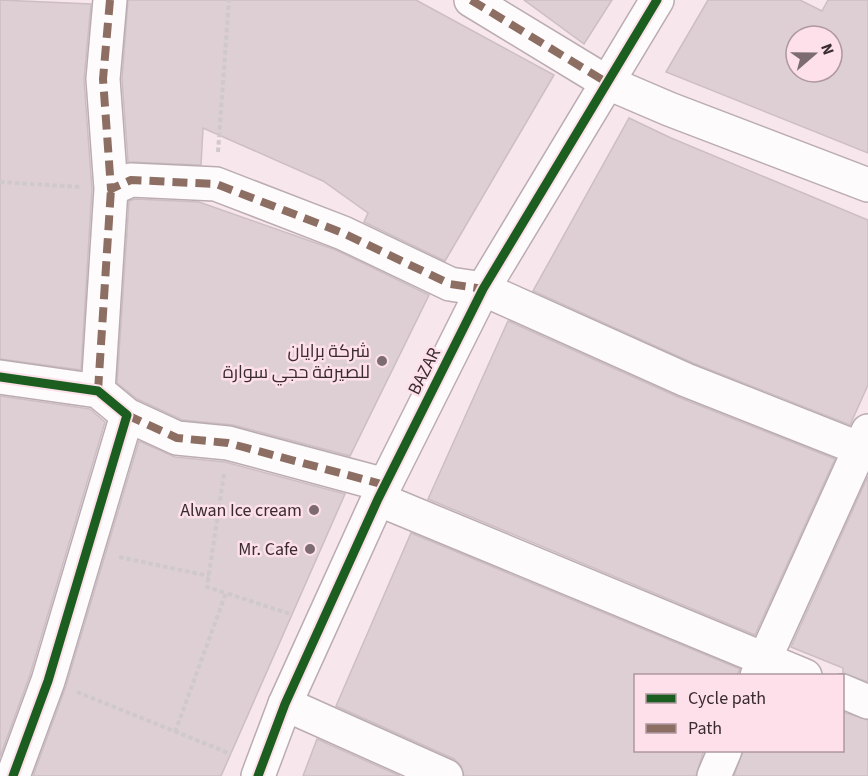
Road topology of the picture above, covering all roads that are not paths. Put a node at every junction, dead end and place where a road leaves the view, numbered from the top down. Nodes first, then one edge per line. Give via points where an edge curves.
1 (110, 0) edge
2 (471, 0) edge
3 (657, 0) edge
4 (606, 82) junction
5 (868, 184) edge
6 (111, 189) junction
7 (483, 289) junction
8 (0, 377) edge
9 (98, 391) junction
10 (127, 415) junction
11 (865, 444) edge
12 (381, 492) junction
13 (760, 667) edge
14 (799, 674) edge
15 (844, 691) edge
16 (868, 702) edge
17 (285, 704) junction
18 (724, 752) edge
19 (248, 766) edge
20 (13, 776) edge
21 (446, 776) edge
22 (714, 776) edge

1 - 6 street via 103,79
2 - 4 street
3 - 4 street, BAZAR
4 - 5 street
4 - 7 street, BAZAR
6 - 7 street via 131,180 216,184 343,233 450,284
6 - 9 street
7 - 11 street via 686,380
7 - 12 street, BAZAR
8 - 9 street
9 - 10 street
10 - 12 street via 177,438 228,443
10 - 20 street via 48,681
11 - 13 street
12 - 13 street
12 - 17 street, BAZAR
13 - 14 street
15 - 16 street
17 - 19 street, BAZAR
17 - 21 street
18 - 22 street

